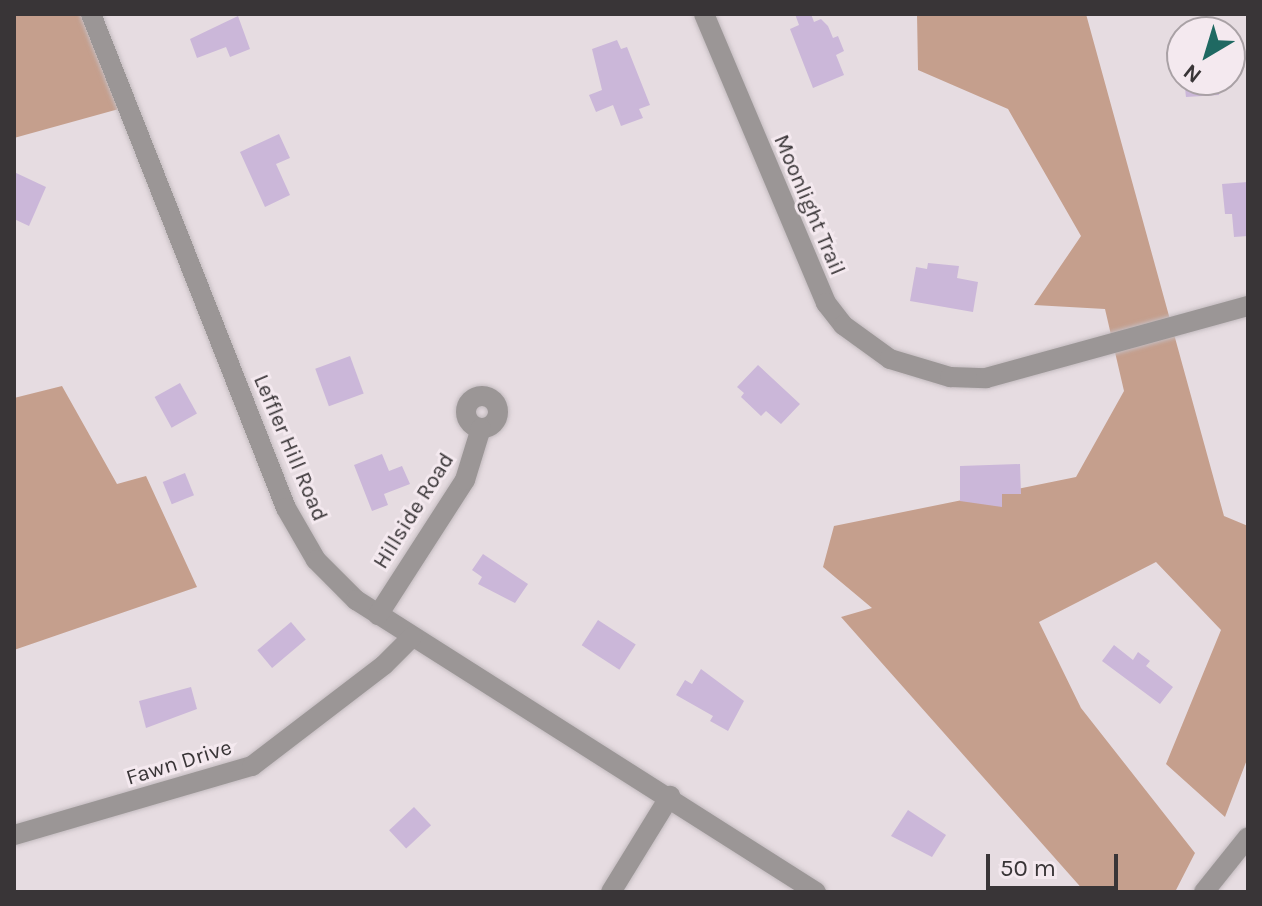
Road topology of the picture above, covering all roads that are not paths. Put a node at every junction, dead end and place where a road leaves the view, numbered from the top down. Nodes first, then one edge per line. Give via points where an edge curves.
1 (91, 14) edge
2 (704, 14) edge
3 (1248, 306) edge
4 (481, 428) dead end
5 (378, 615) junction
6 (412, 637) junction
7 (670, 796) junction
8 (14, 835) edge
9 (1248, 837) edge
10 (611, 892) edge
11 (816, 892) edge
12 (1204, 892) edge

1 - 5 street, Leffler Hill Road via 286,508 335,582
2 - 3 street, Moonlight Trail via 826,303 843,325 890,359 950,377 986,378
4 - 5 street, Hillside Road via 465,480
5 - 6 street, Leffler Hill Road
6 - 7 street, Leffler Hill Road
6 - 8 street, Fawn Drive via 384,665 252,766
7 - 10 street
7 - 11 street, Leffler Hill Road
9 - 12 street

